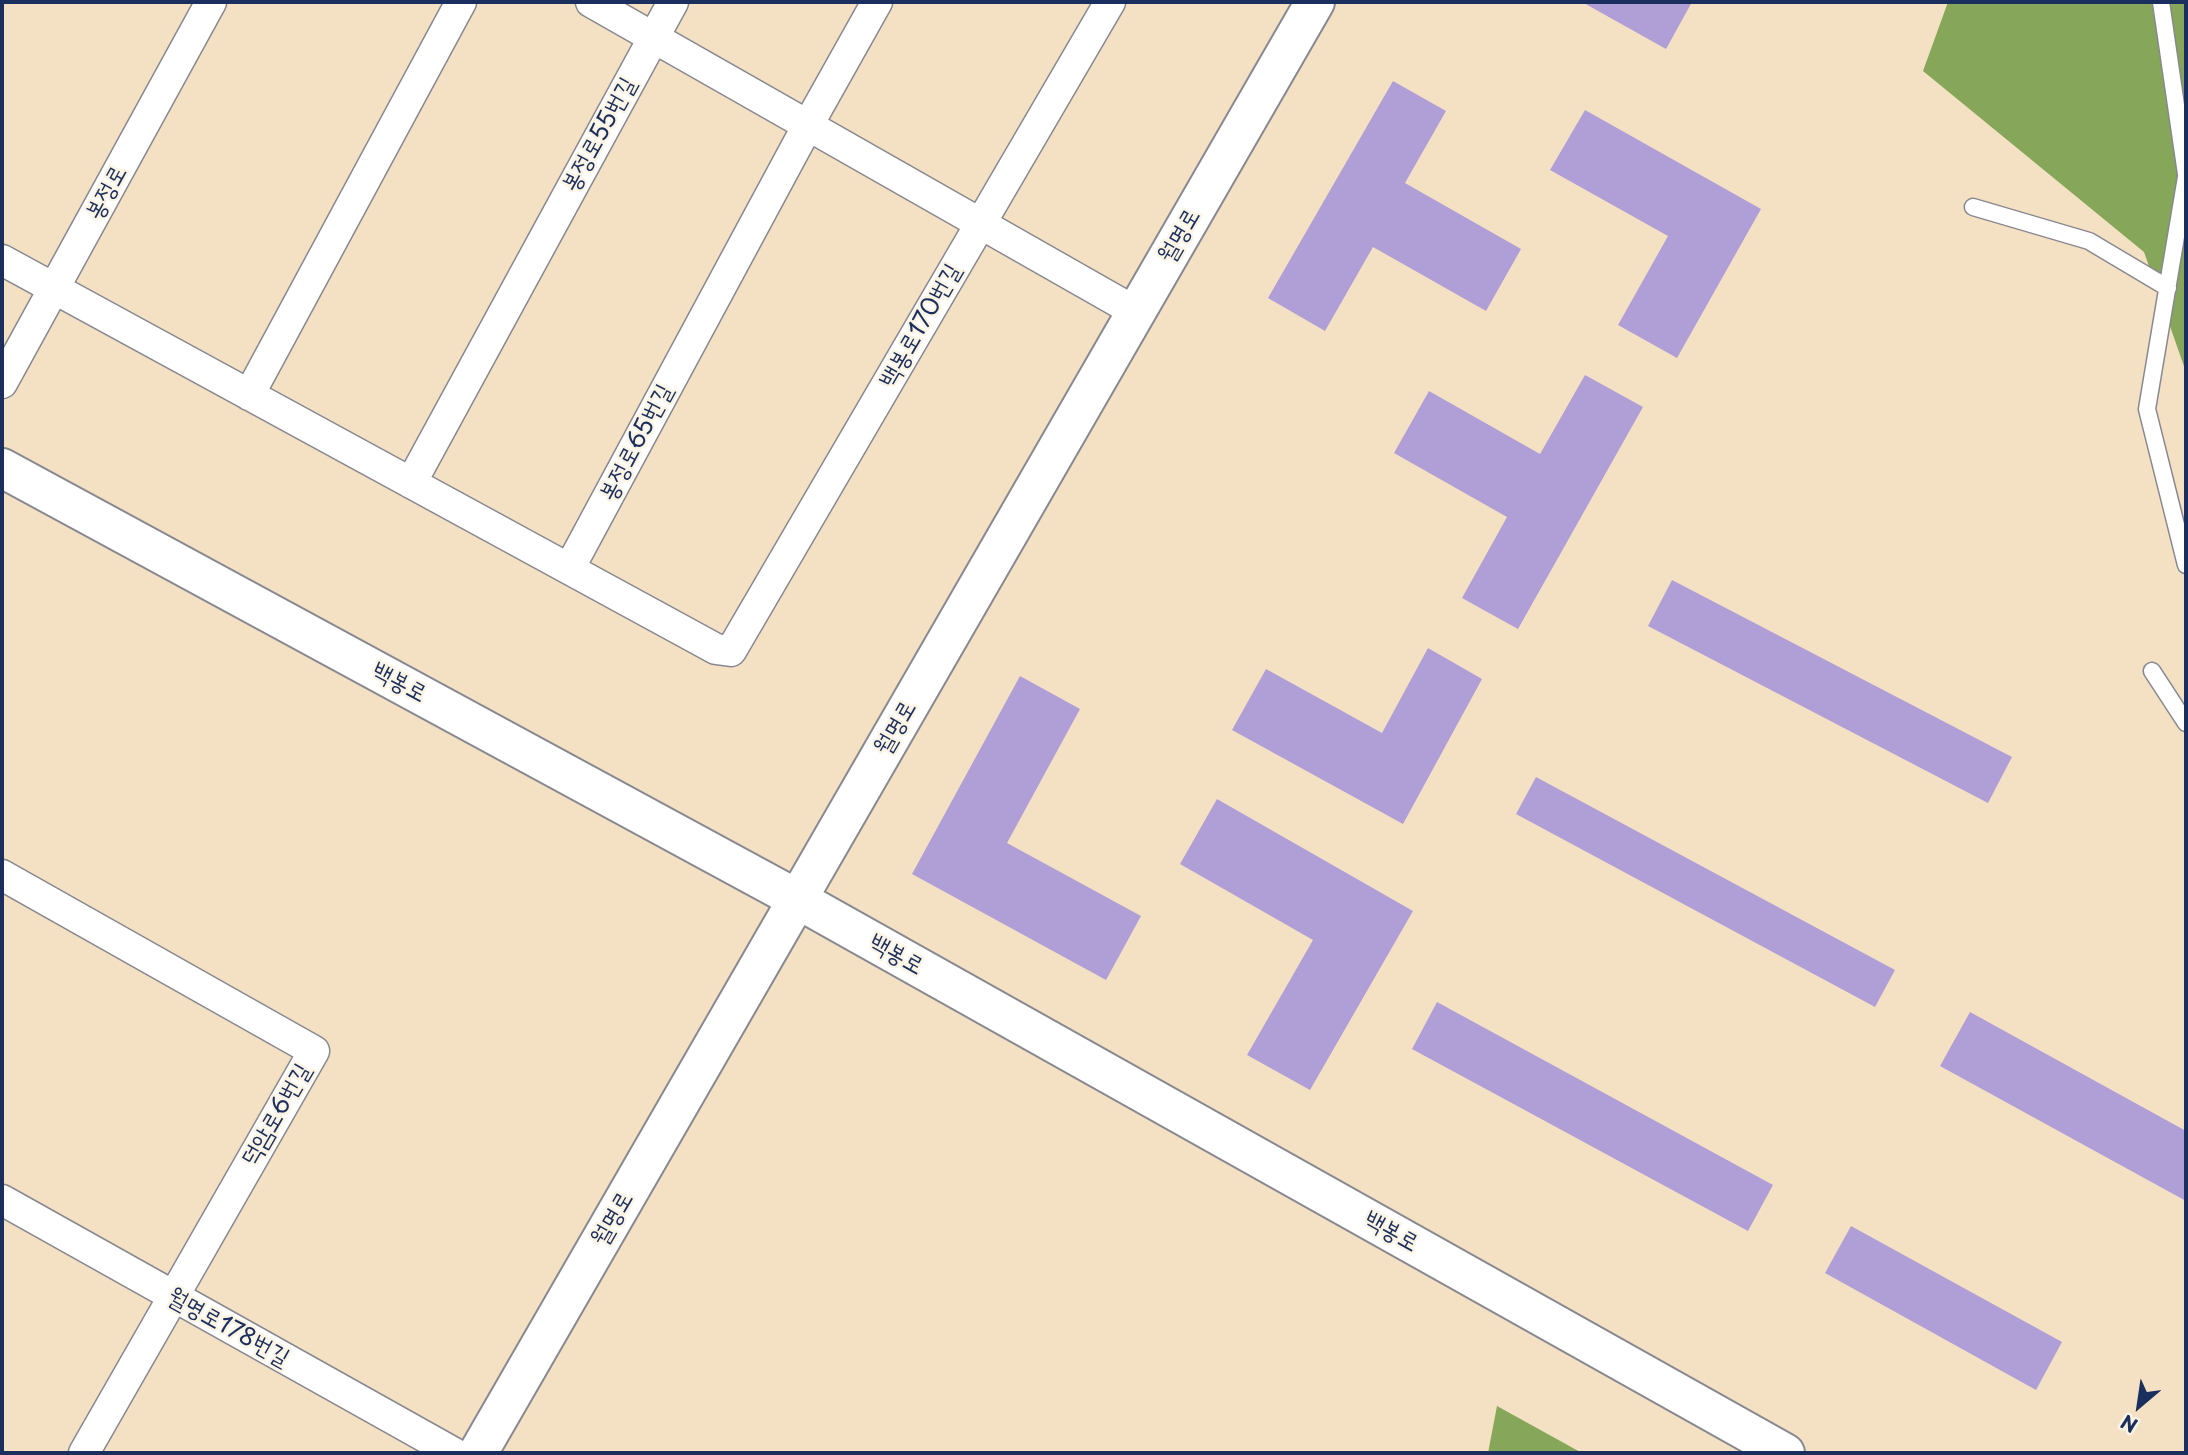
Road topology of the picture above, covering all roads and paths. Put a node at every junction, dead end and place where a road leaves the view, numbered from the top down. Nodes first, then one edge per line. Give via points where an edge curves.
1 (211, 2) edge
2 (461, 2) edge
3 (591, 2) edge
4 (673, 2) edge
5 (877, 2) edge
6 (1110, 2) edge
7 (1315, 2) edge
8 (2161, 2) edge
9 (653, 37) junction
10 (808, 125) junction
11 (2186, 176) edge
12 (1973, 207) dead end
13 (981, 224) junction
14 (2, 260) edge
15 (2168, 288) junction
16 (55, 289) junction
17 (1136, 312) junction
18 (2, 383) edge
19 (249, 395) junction
20 (2, 468) edge
21 (411, 483) junction
22 (2186, 565) edge
23 (569, 569) junction
24 (2152, 671) dead end
25 (2186, 723) edge
26 (2, 875) edge
27 (797, 899) junction
28 (2, 1200) edge
29 (172, 1297) junction
30 (84, 1453) edge
31 (454, 1453) edge
32 (478, 1453) edge
33 (1785, 1453) edge

1 - 16 street, 봉정로
2 - 19 street
3 - 9 street
4 - 9 street, 봉정로55번길
5 - 10 street
6 - 13 street, 백봉로170번길
7 - 17 street, 월명로
8 - 11 lane
9 - 10 street
9 - 21 street, 봉정로55번길
10 - 13 street
10 - 23 street, 봉정로65번길
11 - 15 lane
12 - 15 lane via 2089,241
13 - 17 street
13 - 23 street, 백봉로170번길 via 731,650 716,649
14 - 16 street
15 - 22 lane via 2147,409
16 - 18 street, 봉정로
16 - 19 street
17 - 27 street, 월명로
19 - 21 street
20 - 27 street, 백봉로
21 - 23 street
24 - 25 lane
26 - 29 street, 덕암로6번길 via 314,1051
27 - 32 street, 월명로
27 - 33 street, 백봉로
28 - 29 street, 월명로178번길
29 - 30 street, 덕암로6번길
29 - 31 street, 월명로178번길

